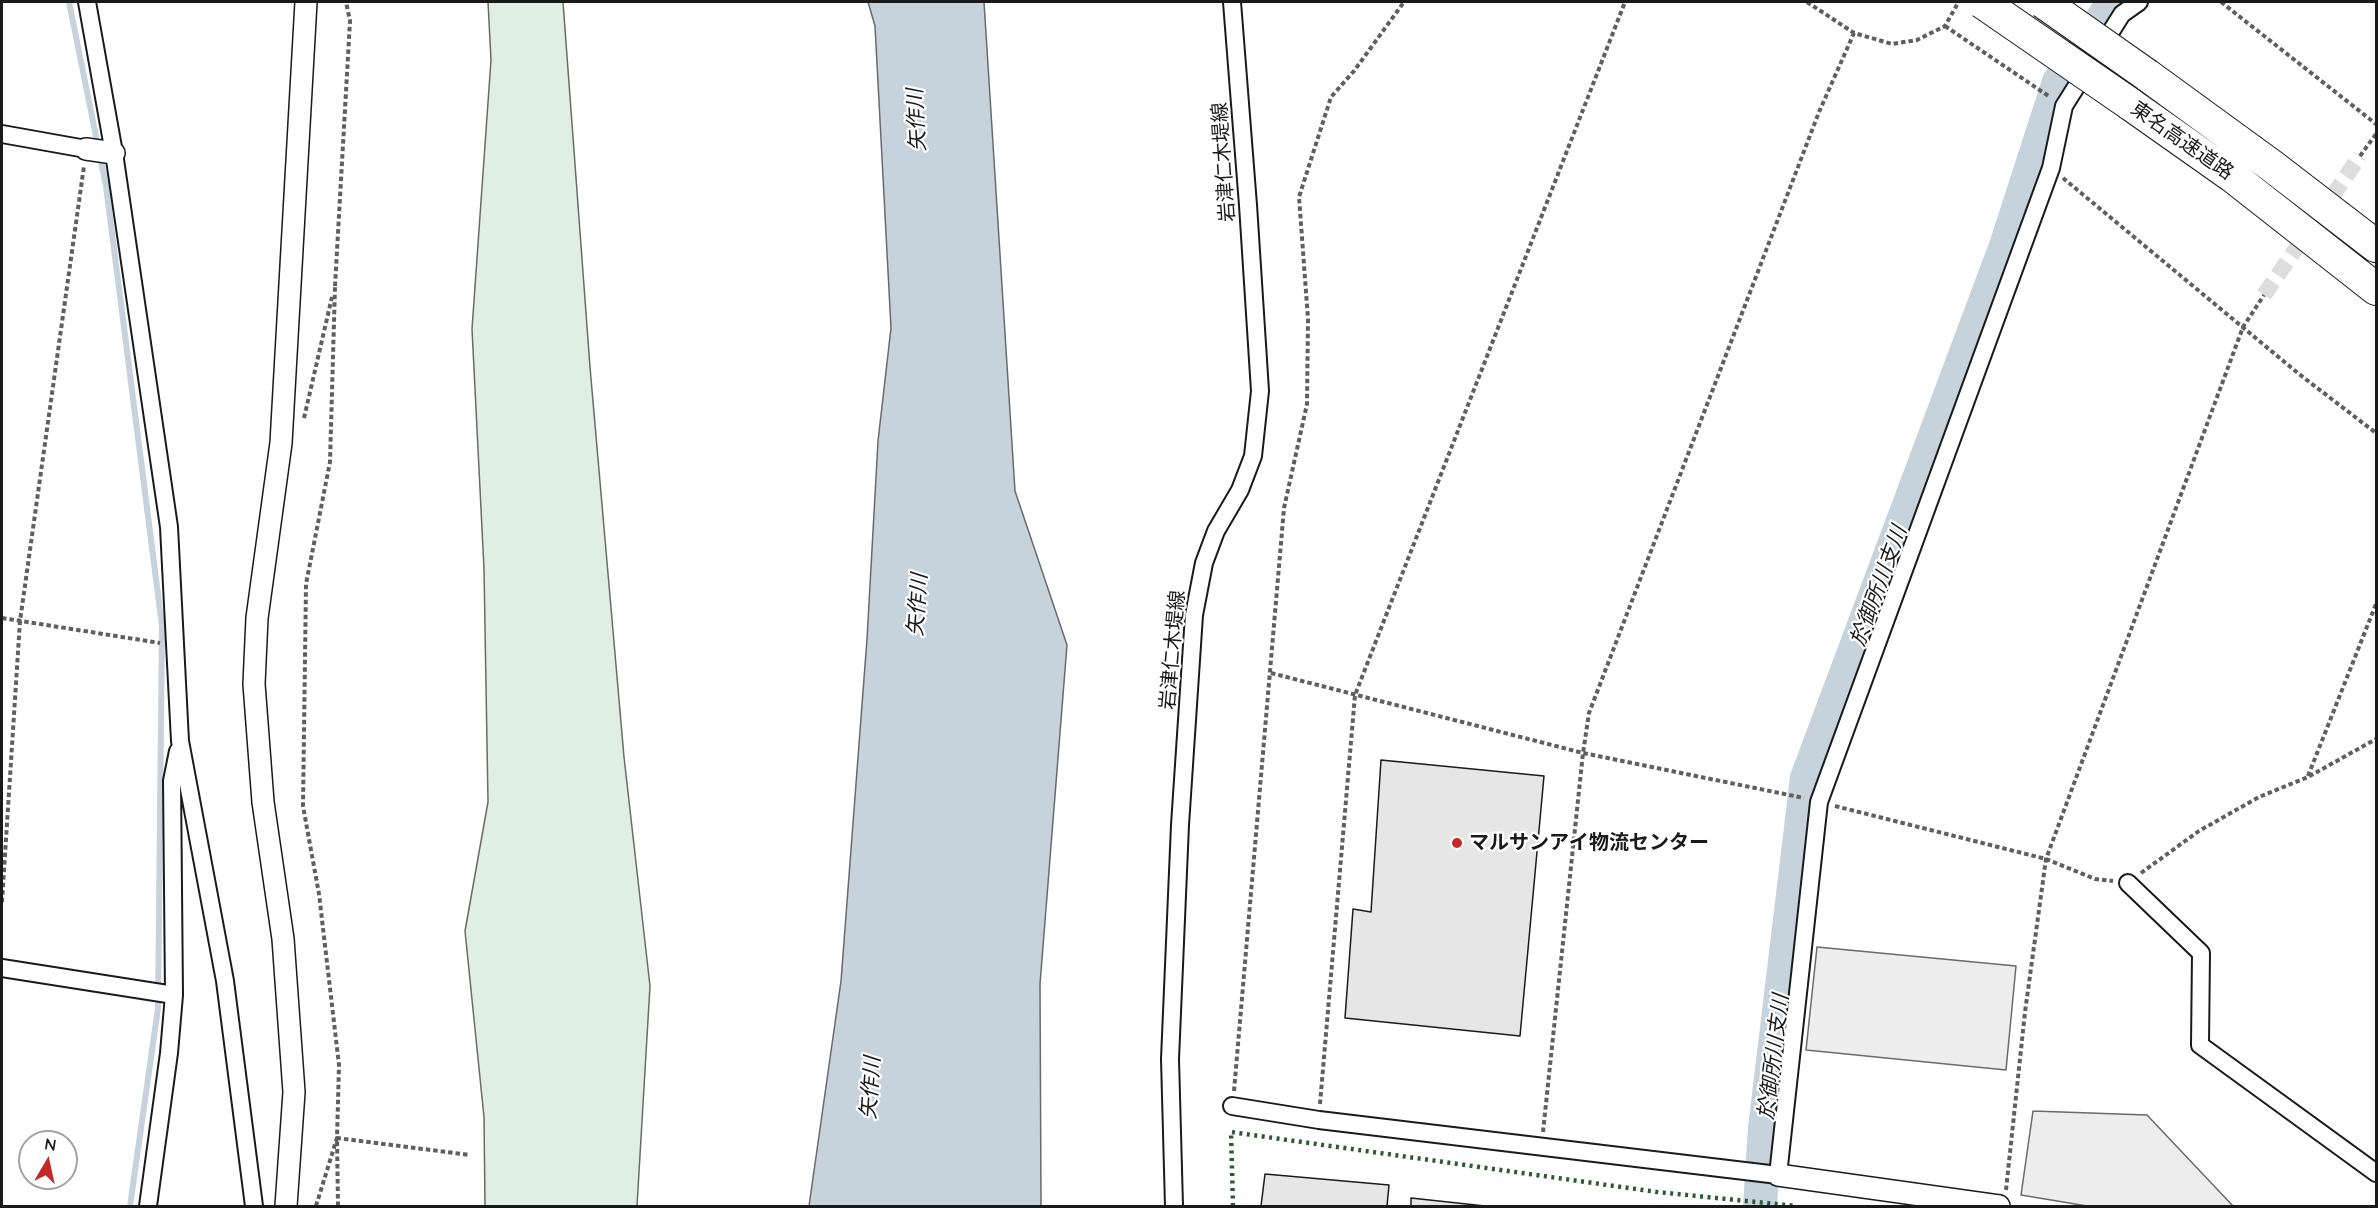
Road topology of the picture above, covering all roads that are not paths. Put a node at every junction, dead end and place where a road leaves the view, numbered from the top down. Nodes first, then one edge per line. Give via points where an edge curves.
1 (87, 2) edge
2 (306, 2) edge
3 (1232, 2) edge
4 (1982, 2) edge
5 (2043, 2) edge
6 (2139, 2) edge
7 (2, 134) edge
8 (86, 149) joint
9 (114, 153) junction
10 (2376, 246) edge
11 (2376, 289) edge
12 (180, 741) junction
13 (2128, 883) road end
14 (2, 968) edge
15 (174, 995) junction
16 (1232, 1106) road end
17 (2376, 1173) edge
18 (1778, 1175) junction
19 (2002, 1201) edge
20 (148, 1206) edge
21 (254, 1206) edge
22 (286, 1206) edge
23 (1174, 1206) edge

1 - 9 street
2 - 22 street via 281,443 257,618 254,684 263,802 283,939 294,1092
3 - 23 street, 岩津仁木堤線 via 1260,391 1253,456 1204,563 1194,615 1170,1059
4 - 11 highway, 東名高速道路, bridge via 2232,176
5 - 10 highway, 東名高速道路, bridge via 2272,166
6 - 18 street via 2122,14 2064,106 2051,168 1819,801
7 - 8 street
8 - 9 street
9 - 12 street via 169,527
12 - 15 street via 172,781
12 - 21 street via 225,981
13 - 17 street via 2200,952 2200,1045
14 - 15 street
15 - 20 street
16 - 18 street
18 - 19 street

